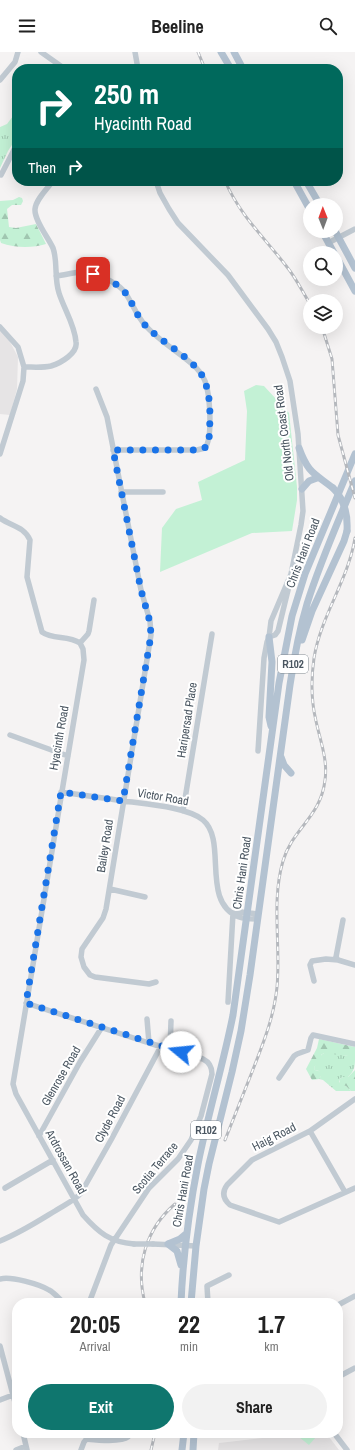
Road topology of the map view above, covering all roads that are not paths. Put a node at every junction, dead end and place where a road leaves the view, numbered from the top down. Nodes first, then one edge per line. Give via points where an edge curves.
1 (18, 52) edge
2 (41, 52) edge
3 (135, 52) edge
4 (221, 52) edge
5 (234, 52) edge
6 (13, 64) edge
7 (56, 64) edge
8 (137, 64) edge
9 (228, 64) edge
10 (240, 64) edge
11 (12, 66) edge
12 (0, 80) edge
13 (12, 154) edge
14 (1, 175) dead end
15 (49, 186) edge
16 (158, 186) edge
17 (297, 186) edge
18 (309, 186) edge
19 (303, 198) edge
20 (316, 198) edge
21 (355, 229) edge
22 (343, 232) edge
23 (326, 238) edge
24 (332, 238) edge
25 (339, 238) edge
26 (328, 242) junction
27 (330, 246) edge
28 (355, 268) edge
29 (343, 269) edge
30 (56, 276) junction
31 (355, 290) edge
32 (0, 327) edge
33 (24, 367) junction
34 (96, 389) dead end
35 (299, 448) junction
36 (113, 450) junction
37 (0, 454) edge
38 (355, 454) edge
39 (317, 478) junction
40 (355, 481) edge
41 (302, 489) junction
42 (121, 492) junction
43 (163, 492) dead end
44 (0, 518) edge
45 (94, 600) dead end
46 (212, 634) dead end
47 (269, 638) junction
48 (80, 643) junction
49 (295, 656) junction
50 (10, 735) dead end
51 (272, 736) junction
52 (258, 751) dead end
53 (281, 755) junction
54 (68, 756) junction
55 (290, 772) dead end
56 (61, 792) junction
57 (123, 801) junction
58 (183, 811) junction
59 (110, 889) junction
60 (145, 897) dead end
61 (234, 913) junction
62 (248, 915) junction
63 (258, 916) junction
64 (343, 920) dead end
65 (338, 960) junction
66 (355, 965) edge
67 (314, 981) dead end
68 (156, 982) dead end
69 (228, 1002) dead end
70 (26, 1003) junction
71 (147, 1019) dead end
72 (171, 1021) dead end
73 (102, 1027) junction
74 (149, 1043) junction
75 (355, 1044) edge
76 (161, 1046) junction
77 (170, 1049) junction
78 (279, 1078) dead end
79 (355, 1099) edge
80 (310, 1131) junction
81 (39, 1136) junction
82 (53, 1160) junction
83 (5, 1188) dead end
84 (355, 1188) edge
85 (345, 1192) junction
86 (74, 1199) junction
87 (186, 1234) junction
88 (0, 1240) edge
89 (114, 1240) junction
90 (168, 1244) junction
91 (185, 1245) junction
92 (196, 1246) junction
93 (183, 1271) junction
94 (229, 1275) dead end
95 (0, 1279) edge
96 (355, 1296) edge
97 (59, 1298) edge
98 (91, 1298) edge
99 (181, 1298) edge
100 (191, 1298) edge
101 (208, 1298) edge
102 (343, 1302) edge
103 (0, 1346) edge
104 (2, 1366) edge
105 (355, 1368) edge
106 (343, 1374) edge
107 (12, 1392) edge
108 (12, 1395) edge
109 (0, 1400) edge
110 (24, 1438) edge
111 (126, 1438) edge
112 (183, 1438) edge
113 (194, 1438) edge
114 (338, 1438) edge
115 (86, 1439) joint
116 (27, 1448) edge
117 (16, 1450) edge
118 (81, 1450) edge
119 (182, 1450) edge
120 (193, 1450) edge
121 (347, 1450) edge

1 - 6 street
2 - 7 street
3 - 8 street
4 - 9 main road
5 - 10 main road
11 - 12 street
13 - 14 street
15 - 30 street via 35,210 54,251
16 - 35 street, Old North Coast Road via 178,223 228,275 276,342 290,381
17 - 19 main road
18 - 20 main road
21 - 22 street
23 - 26 main road
24 - 26 street
25 - 28 main road
26 - 27 main road
29 - 31 main road
30 - 33 street via 76,347 52,366
30 - 36 street via 88,273 120,287 146,327 192,364 205,382 209,408 209,440 205,448
32 - 33 street via 18,347
33 - 37 street via 23,381
34 - 36 street, Bailey Road via 107,417
35 - 39 main road via 306,466
35 - 41 street, Old North Coast Road
36 - 42 street, Bailey Road
38 - 51 main road, Chris Hani Road / R102 via 305,574 296,603 283,660
39 - 41 main road via 309,481
39 - 49 main road, bridge via 333,488 342,499 346,511 347,531
40 - 49 main road, Chris Hani Road / R102 via 314,583
41 - 47 street, Old North Coast Road via 303,511 287,597 278,631
42 - 43 street
42 - 57 street, Bailey Road via 151,628
44 - 48 street via 21,528 30,540 27,577 40,629 50,636 69,637
45 - 48 street via 89,631
46 - 58 street, Haripersad Place
47 - 51 main road via 272,662
47 - 52 street, Old North Coast Road via 264,658
48 - 54 street, Hyacinth Road via 84,660
49 - 53 main road, Chris Hani Road / R102
50 - 54 street
51 - 62 main road, Chris Hani Road / R102
53 - 55 main road via 284,765
53 - 63 main road, Chris Hani Road / R102
54 - 56 street, Hyacinth Road
56 - 57 street, Victor Road
56 - 70 street, Hyacinth Road
57 - 58 street, Victor Road
57 - 59 street, Bailey Road
58 - 61 street, Victor Road via 199,816 210,828 219,890 225,907
59 - 60 street
59 - 68 street, Bailey Road via 103,918 82,949 84,967 90,975 102,979 149,984
61 - 62 street via 240,917
61 - 69 street
62 - 63 street
62 - 87 main road, Chris Hani Road / R102 via 233,1015 198,1163
63 - 92 main road, Chris Hani Road / R102 via 241,1031 209,1164
64 - 65 street via 336,949
65 - 66 street
65 - 67 street via 312,961 310,965
70 - 73 street
70 - 81 street, Ardrossan Road via 13,1084
71 - 74 street
72 - 77 street
73 - 74 street
73 - 81 street, Glenrose Road
74 - 76 street
75 - 78 street via 316,1034 312,1036 308,1050 296,1054
76 - 77 street
76 - 86 street, Clyde Road via 90,1178
77 - 89 street, Scotia Terrace via 206,1061 211,1066 212,1074 201,1116 178,1159 149,1188
79 - 80 street, Haig Road
80 - 85 street
80 - 85 street, Haig Road via 250,1162 224,1190 225,1200 232,1206 279,1222
81 - 82 street, Ardrossan Road
82 - 83 street
82 - 86 street, Ardrossan Road
84 - 85 street
86 - 88 street, Clyde Road via 21,1231
86 - 89 street, Ardrossan Road via 90,1223
87 - 90 main road
87 - 91 main road, Chris Hani Road / R102
89 - 90 street, Ardrossan Road, bridge via 134,1244
89 - 98 street, Scotia Terrace
90 - 91 street, Ardrossan Road
90 - 93 main road via 177,1251
91 - 92 street, Ardrossan Road
91 - 93 main road, Chris Hani Road / R102
92 - 100 main road, Chris Hani Road / R102
93 - 99 main road, Chris Hani Road / R102
94 - 101 street via 207,1287
95 - 97 street via 10,1278 44,1288
96 - 102 street
103 - 104 street
104 - 107 street
105 - 106 street
108 - 109 street
110 - 116 street
111 - 115 street
112 - 119 main road
113 - 120 main road
114 - 121 street
115 - 118 street
116 - 117 street

